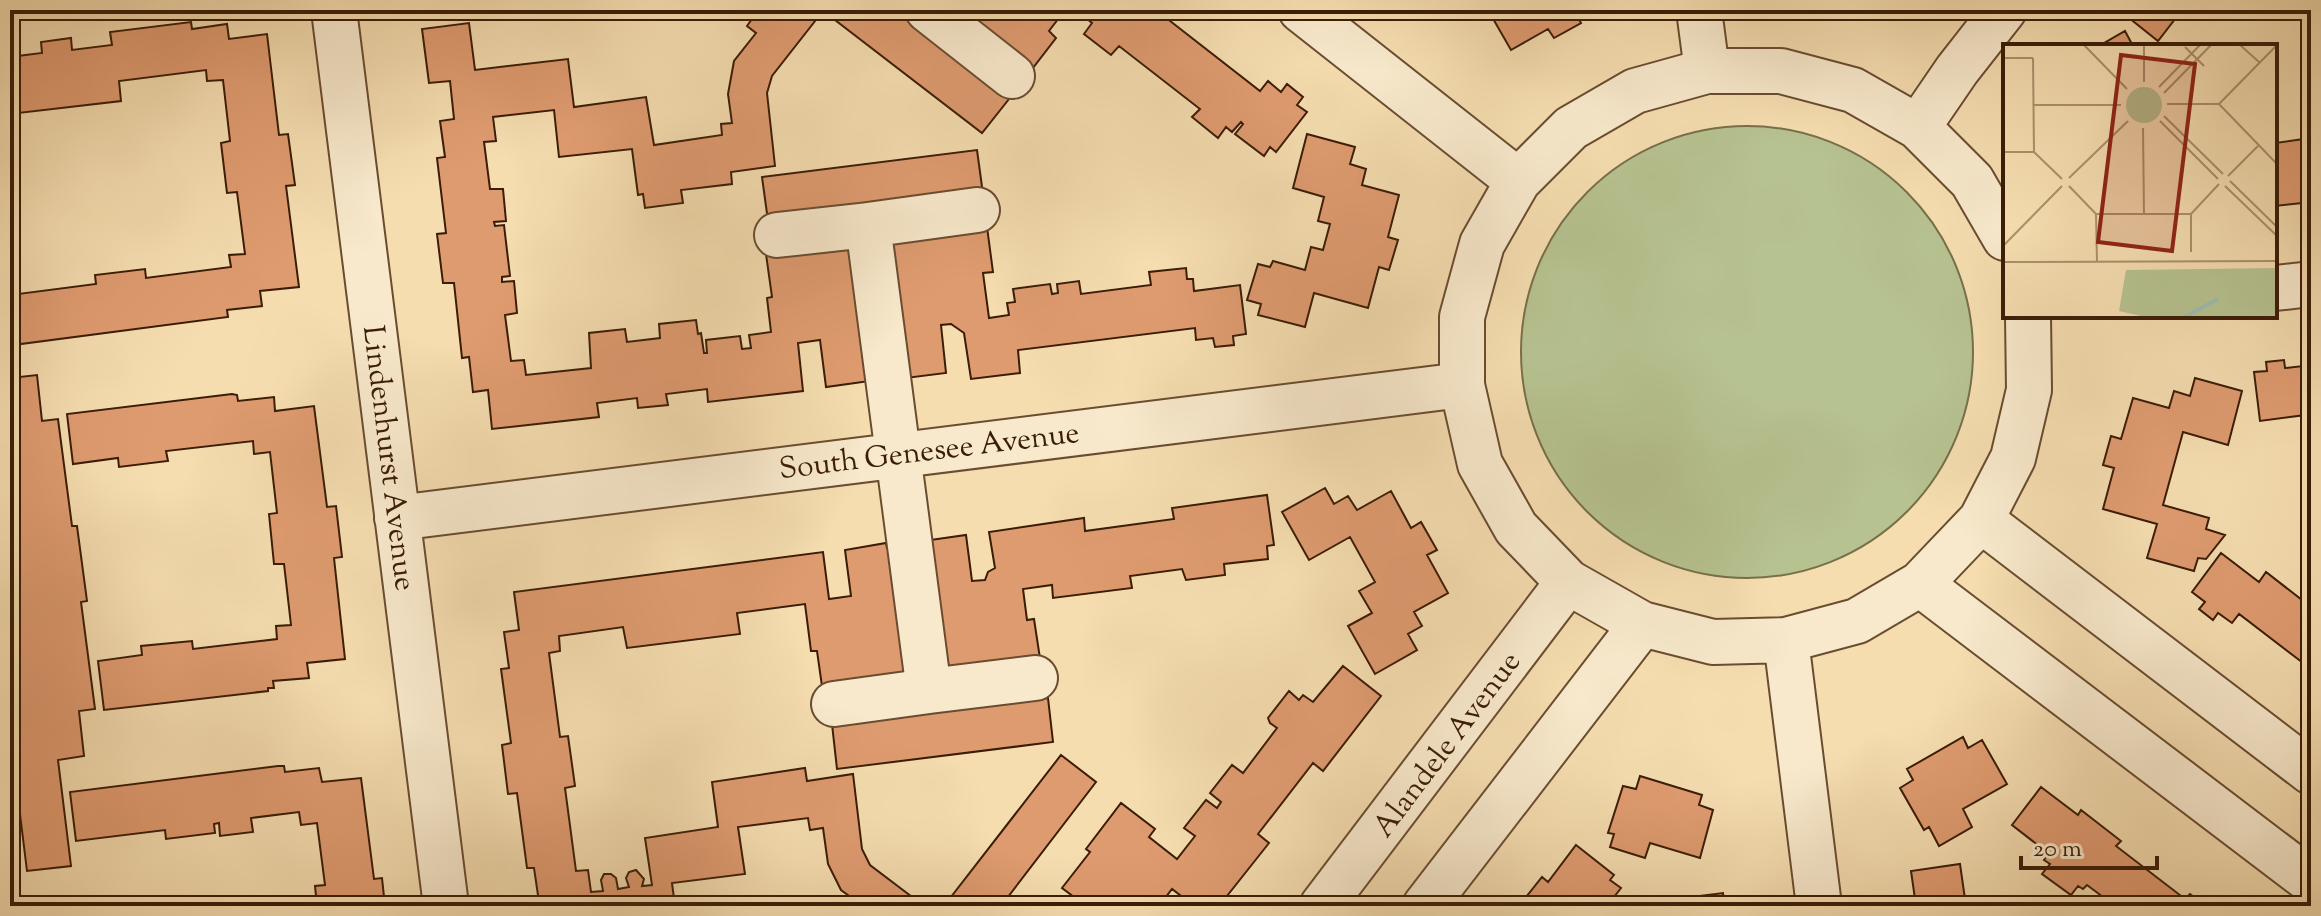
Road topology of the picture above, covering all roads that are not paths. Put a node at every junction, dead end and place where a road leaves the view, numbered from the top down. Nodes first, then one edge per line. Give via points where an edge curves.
1 (334, 10) edge
2 (927, 10) edge
3 (1301, 10) edge
4 (1699, 10) edge
5 (2004, 10) edge
6 (1707, 71) junction
7 (1012, 76) dead end
8 (1918, 127) junction
9 (1518, 181) junction
10 (977, 210) dead end
11 (868, 225) junction
12 (777, 235) dead end
13 (2003, 235) edge
14 (2311, 284) edge
15 (2277, 288) edge
16 (2039, 318) edge
17 (1462, 385) junction
18 (896, 454) junction
19 (397, 518) junction
20 (1981, 520) junction
21 (1568, 582) junction
22 (1920, 584) junction
23 (1642, 624) junction
24 (1786, 640) junction
25 (1035, 678) dead end
26 (929, 691) junction
27 (834, 704) dead end
28 (2311, 772) edge
29 (2311, 881) edge
30 (446, 906) edge
31 (1322, 906) edge
32 (1425, 906) edge
33 (1819, 906) edge

1 - 19 street, Lindenhurst Avenue
2 - 7 street
3 - 9 street
4 - 6 street
5 - 8 street
6 - 8 street via 1781,71 1839,86
6 - 9 street via 1635,91 1571,128
8 - 13 street via 1972,181
9 - 17 street via 1482,244 1462,317
10 - 11 street
11 - 12 street
11 - 18 street
14 - 15 street
16 - 20 street via 2013,458
17 - 18 street, South Genesee Avenue
17 - 21 street via 1480,464 1516,528
18 - 19 street, South Genesee Avenue
18 - 26 street
19 - 30 street, Lindenhurst Avenue
20 - 22 street
20 - 28 street
21 - 23 street
21 - 31 street, Alandele Avenue
22 - 24 street via 1857,621
22 - 29 street
23 - 24 street via 1713,642
23 - 32 street
24 - 33 street
25 - 26 street
26 - 27 street

